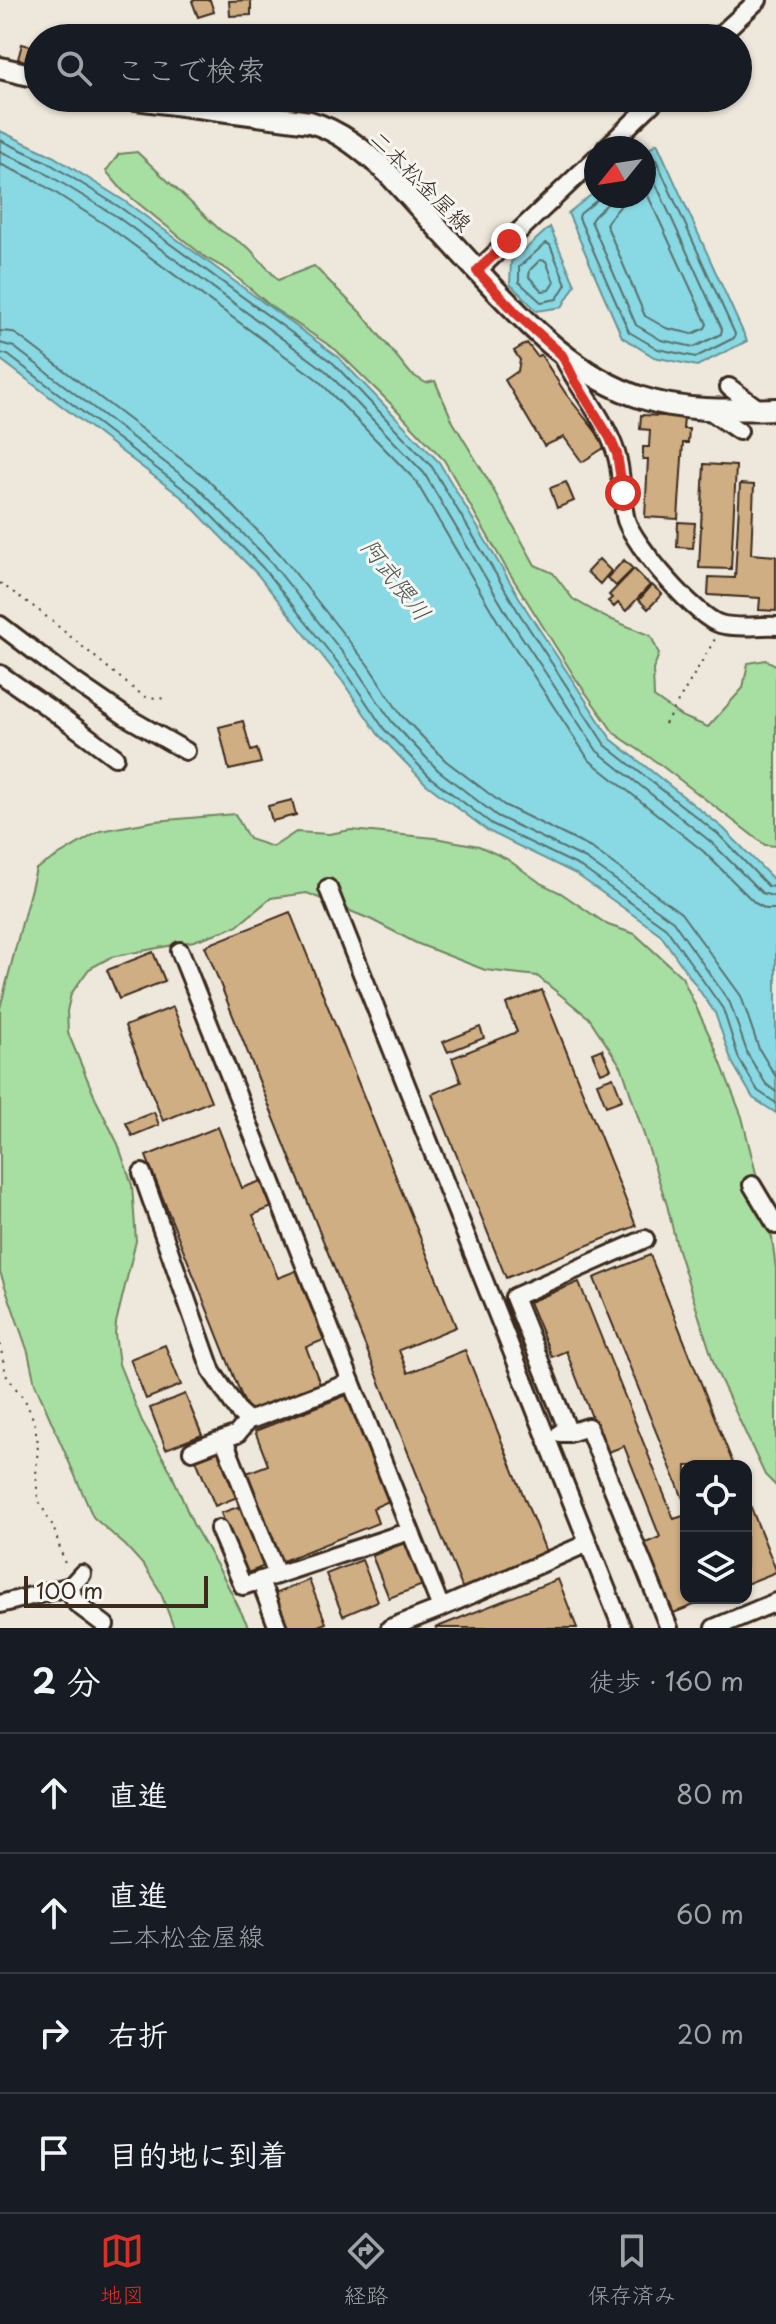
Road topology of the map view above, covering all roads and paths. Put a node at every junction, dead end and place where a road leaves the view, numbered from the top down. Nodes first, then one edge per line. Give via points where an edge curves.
1 (758, 0) edge
2 (732, 24) edge
3 (0, 68) edge
4 (24, 74) edge
5 (235, 112) edge
6 (643, 112) edge
7 (618, 136) edge
8 (584, 169) edge
9 (477, 271) junction
10 (562, 355) junction
11 (729, 387) dead end
12 (707, 409) junction
13 (768, 410) edge
14 (739, 431) dead end
15 (0, 583) edge
16 (0, 625) edge
17 (722, 625) junction
18 (776, 626) edge
19 (0, 674) edge
20 (168, 699) dead end
21 (665, 724) dead end
22 (186, 751) dead end
23 (115, 757) dead end
24 (328, 888) dead end
25 (180, 951) dead end
26 (142, 1173) dead end
27 (752, 1185) dead end
28 (776, 1225) edge
29 (645, 1239) dead end
30 (0, 1344) edge
31 (351, 1382) junction
32 (248, 1420) junction
33 (569, 1433) junction
34 (544, 1434) junction
35 (224, 1440) junction
36 (192, 1451) dead end
37 (219, 1529) dead end
38 (410, 1531) junction
39 (588, 1543) junction
40 (277, 1575) junction
41 (260, 1580) junction
42 (76, 1581) junction
43 (776, 1602) edge
44 (0, 1604) edge
45 (441, 1608) junction
46 (105, 1625) dead end
47 (278, 1628) edge
48 (390, 1628) edge
49 (622, 1628) edge
50 (669, 1628) edge
51 (714, 1628) edge

1 - 2 street
3 - 4 main road
5 - 9 main road, 二本松金屋線 via 327,127 387,172
6 - 7 street
8 - 9 street
9 - 10 main road, 二本松金屋線
10 - 12 main road, 二本松金屋線 via 644,399
10 - 17 street via 617,454 626,520 635,537 705,617
11 - 13 street
12 - 13 main road, 二本松金屋線
12 - 14 street
15 - 20 path via 135,690
16 - 22 street via 125,716
17 - 18 street
17 - 21 path
19 - 23 street
24 - 34 street
25 - 31 street
26 - 32 street via 212,1372
27 - 28 street
29 - 33 street via 514,1297
30 - 42 path via 6,1375 34,1421 38,1500
31 - 32 street
31 - 38 street
32 - 35 street
33 - 34 street
33 - 50 street via 588,1427
34 - 39 street
35 - 36 street
35 - 40 street
37 - 41 street via 243,1586
38 - 40 street
38 - 45 street
39 - 45 street
39 - 49 street
40 - 41 street
41 - 47 street
42 - 44 street
42 - 46 street via 74,1600
43 - 51 street
45 - 48 street

